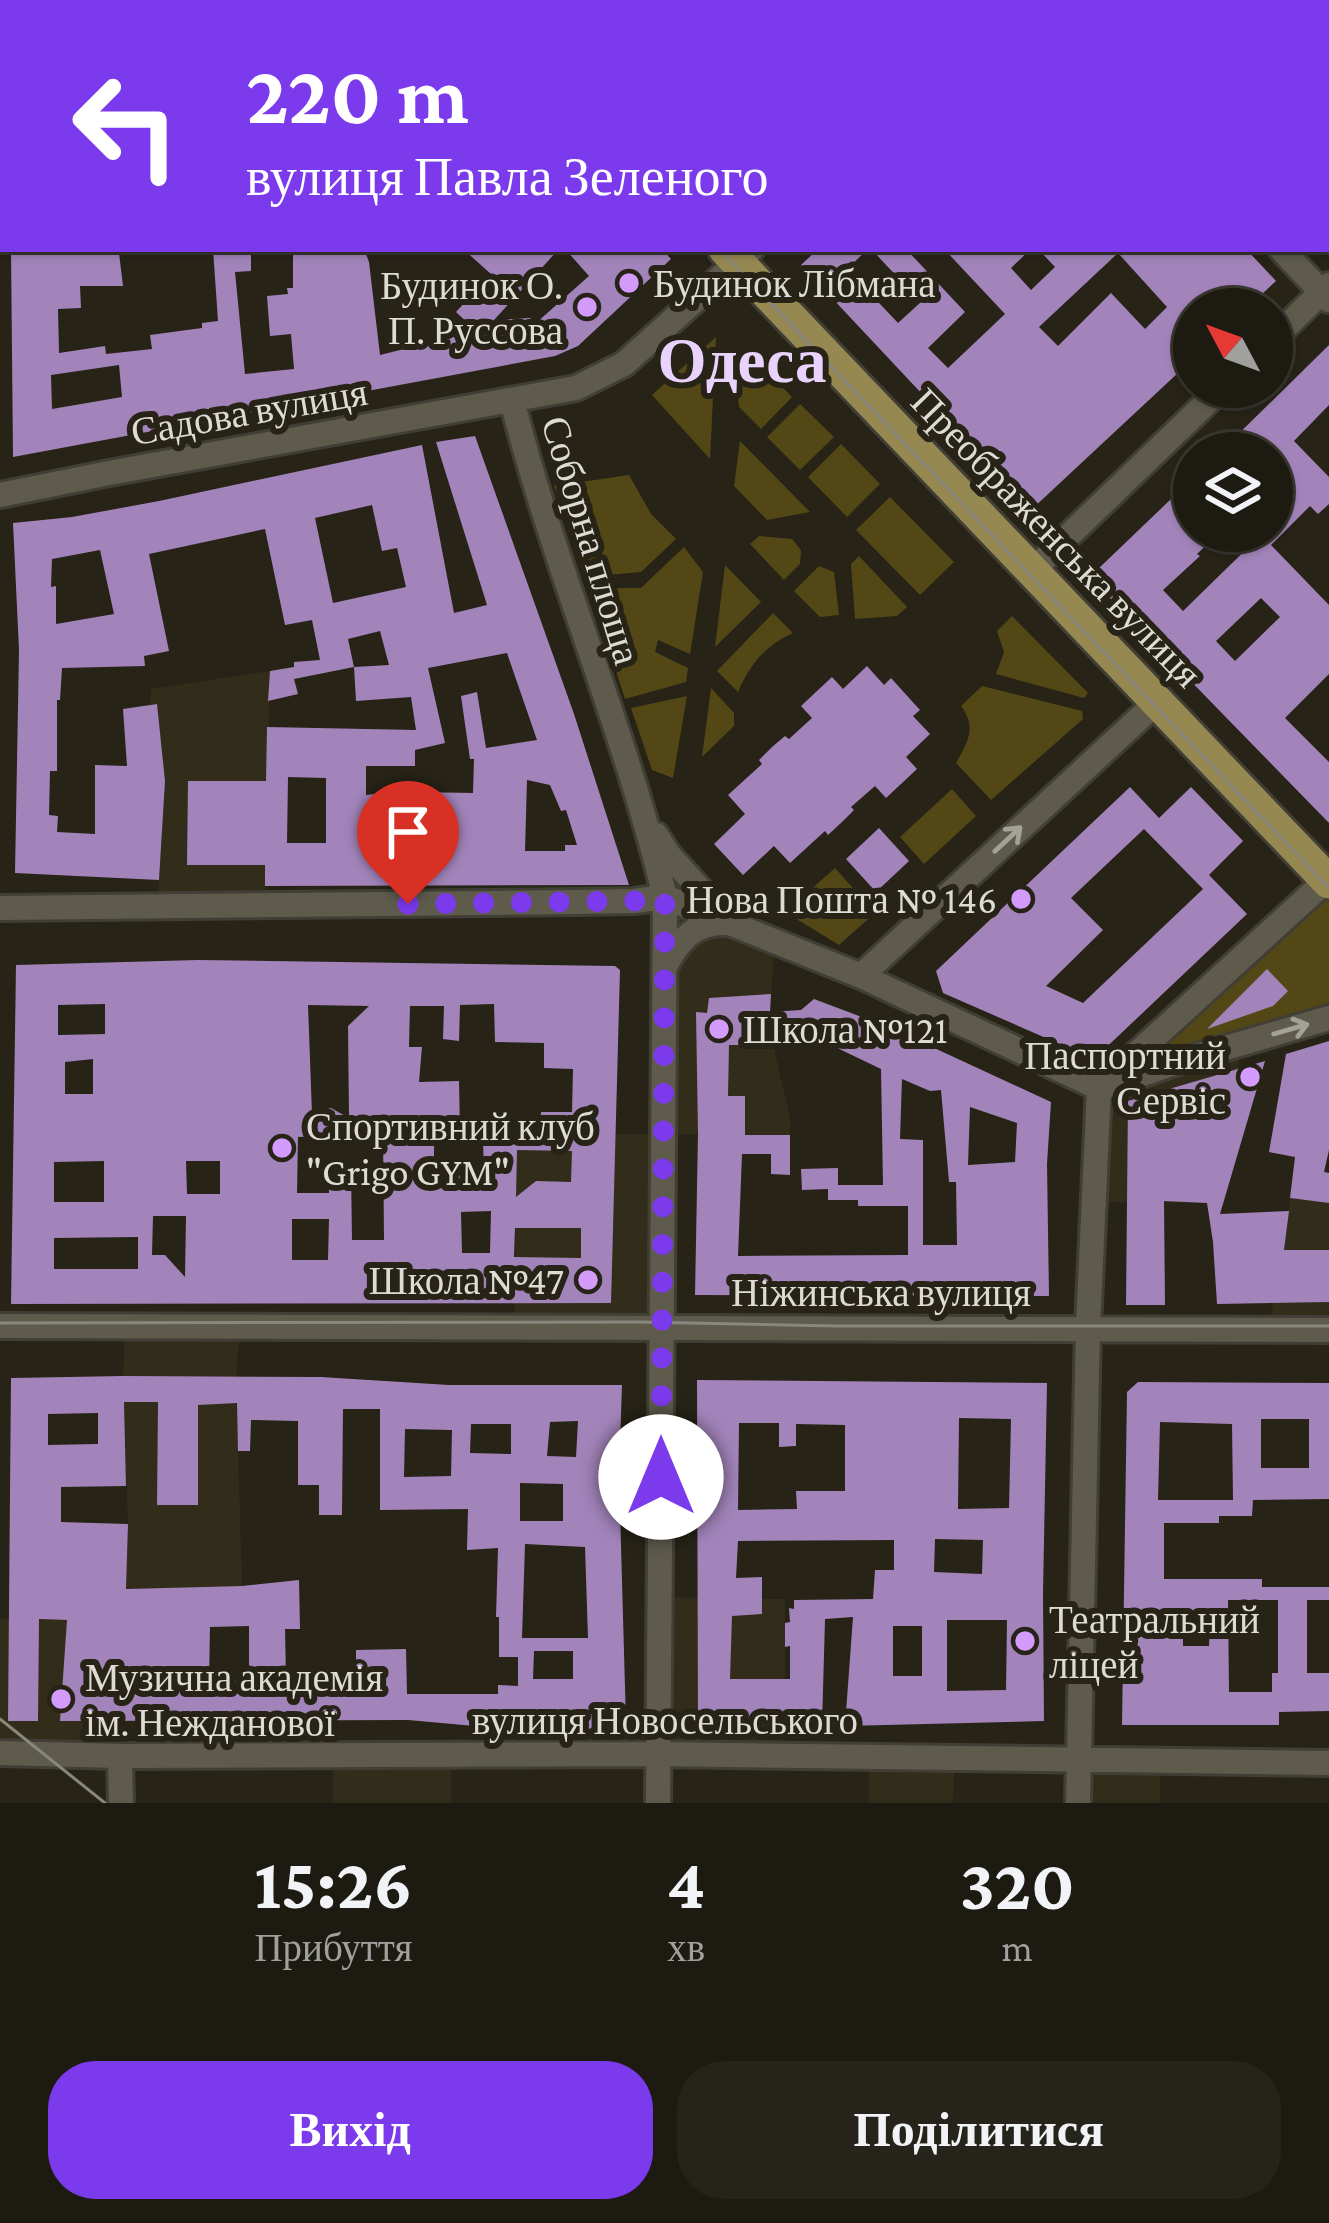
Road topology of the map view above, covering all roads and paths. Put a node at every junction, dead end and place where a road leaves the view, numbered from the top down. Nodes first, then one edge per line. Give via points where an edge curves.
1 (1284, 252) edge
2 (738, 254) edge
3 (1326, 292) edge
4 (1293, 321) edge
5 (512, 400) junction
6 (1201, 408) edge
7 (0, 495) edge
8 (1032, 571) junction
9 (1156, 702) junction
10 (646, 820) junction
11 (1328, 880) edge
12 (665, 897) junction
13 (0, 908) edge
14 (732, 923) junction
15 (664, 968) junction
16 (861, 976) junction
17 (1329, 1018) edge
18 (1099, 1088) junction
19 (0, 1326) edge
20 (662, 1327) junction
21 (1088, 1329) junction
22 (1329, 1330) edge
23 (0, 1753) edge
24 (658, 1754) junction
25 (120, 1756) junction
26 (1079, 1760) junction
27 (1329, 1762) edge
28 (121, 1803) edge
29 (658, 1803) edge
30 (1078, 1803) edge

1 - 3 street
2 - 5 street, Соборна площа via 624,364 576,388
2 - 8 main road, Преображенська вулиця
3 - 4 street
5 - 7 street, Садова вулиця
5 - 10 street, Соборна площа
6 - 8 street
8 - 9 main road, Преображенська вулиця
9 - 11 main road, Преображенська вулиця
16 -> 9 street
10 - 12 street, Соборна площа
10 - 14 street, Соборна площа
11 - 18 street
12 - 13 street
12 - 14 street, Соборна площа
12 - 15 street
14 - 15 street via 691,932
14 - 16 street, Соборна площа
15 - 20 street
16 - 18 street, Соборна площа
18 -> 17 street
18 - 21 street
19 - 20 street, Ніжинська вулиця
20 - 21 street, Ніжинська вулиця
20 - 24 street
21 - 22 street, Ніжинська вулиця
21 - 26 street
23 - 25 street, вулиця Новосельського
24 - 25 street, вулиця Новосельського
24 - 26 street, вулиця Новосельського
24 - 29 street
25 - 28 street
26 - 27 street, вулиця Новосельського
26 - 30 street

